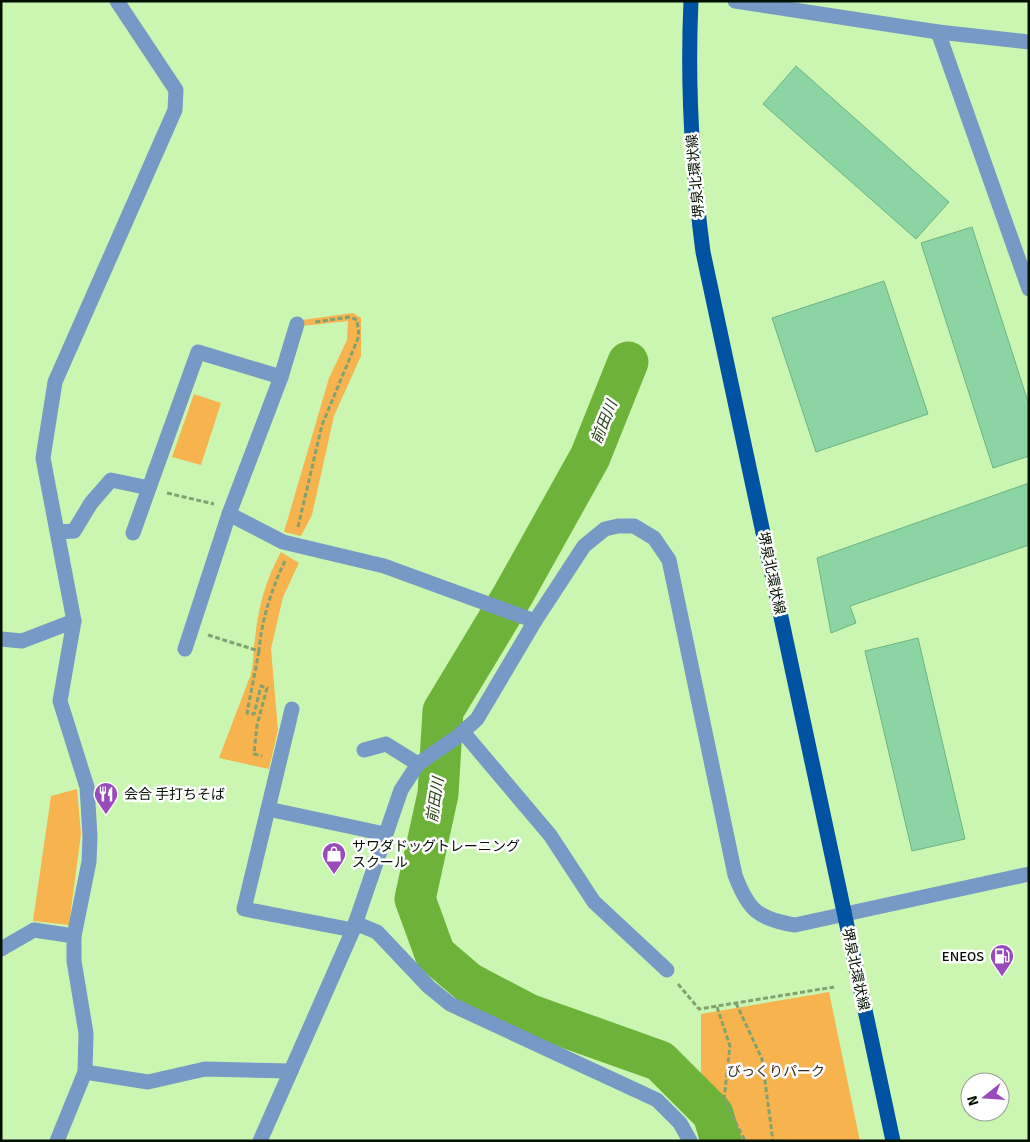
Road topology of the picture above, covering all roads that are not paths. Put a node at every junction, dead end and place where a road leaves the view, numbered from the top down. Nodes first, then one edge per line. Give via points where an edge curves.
1 (117, 1) edge
2 (691, 1) edge
3 (735, 1) edge
4 (938, 32) junction
5 (1029, 42) edge
6 (1029, 289) edge
7 (297, 324) road end
8 (281, 377) junction
9 (150, 488) junction
10 (230, 511) junction
11 (58, 532) junction
12 (133, 533) dead end
13 (74, 621) junction
14 (535, 621) junction
15 (1, 640) edge
16 (185, 649) dead end
17 (292, 709) dead end
18 (460, 734) junction
19 (364, 750) dead end
20 (421, 762) junction
21 (268, 809) junction
22 (385, 834) junction
23 (1029, 874) edge
24 (845, 915) junction
25 (354, 926) junction
26 (74, 936) junction
27 (1, 949) edge
28 (667, 970) road end
29 (291, 1070) junction
30 (85, 1072) junction
31 (57, 1141) edge
32 (260, 1141) edge
33 (690, 1141) edge
34 (893, 1141) edge

1 - 11 street via 176,90 175,110 55,382 43,458
2 - 24 main road, 堺泉北環状線 via 692,144 703,252
3 - 4 street
4 - 5 street
4 - 6 street
7 - 8 street
8 - 9 street via 198,352
8 - 10 street
9 - 11 street via 112,480 91,503 74,531
9 - 12 street
10 - 14 street via 259,532 293,545 384,566
10 - 16 street
11 - 13 street
13 - 15 street via 22,641
13 - 26 street via 60,701 87,788 90,836 89,862
14 - 18 street via 477,719
14 - 24 street via 584,546 605,529 634,526 654,538 669,560 734,875 742,896 757,913 773,921 795,925
17 - 21 street
18 - 20 street
18 - 28 street via 550,835 594,902
19 - 20 street via 386,744
20 - 22 street via 401,790
21 - 22 street
21 - 25 street via 244,908
22 - 25 street
23 - 24 street
24 - 34 main road, 堺泉北環状線
25 - 29 street
25 - 33 street via 377,932 429,987 450,1004 657,1100 680,1123
26 - 27 street via 34,930
26 - 30 street via 74,961 86,1033
29 - 30 street via 204,1069 148,1082
29 - 32 street
30 - 31 street

